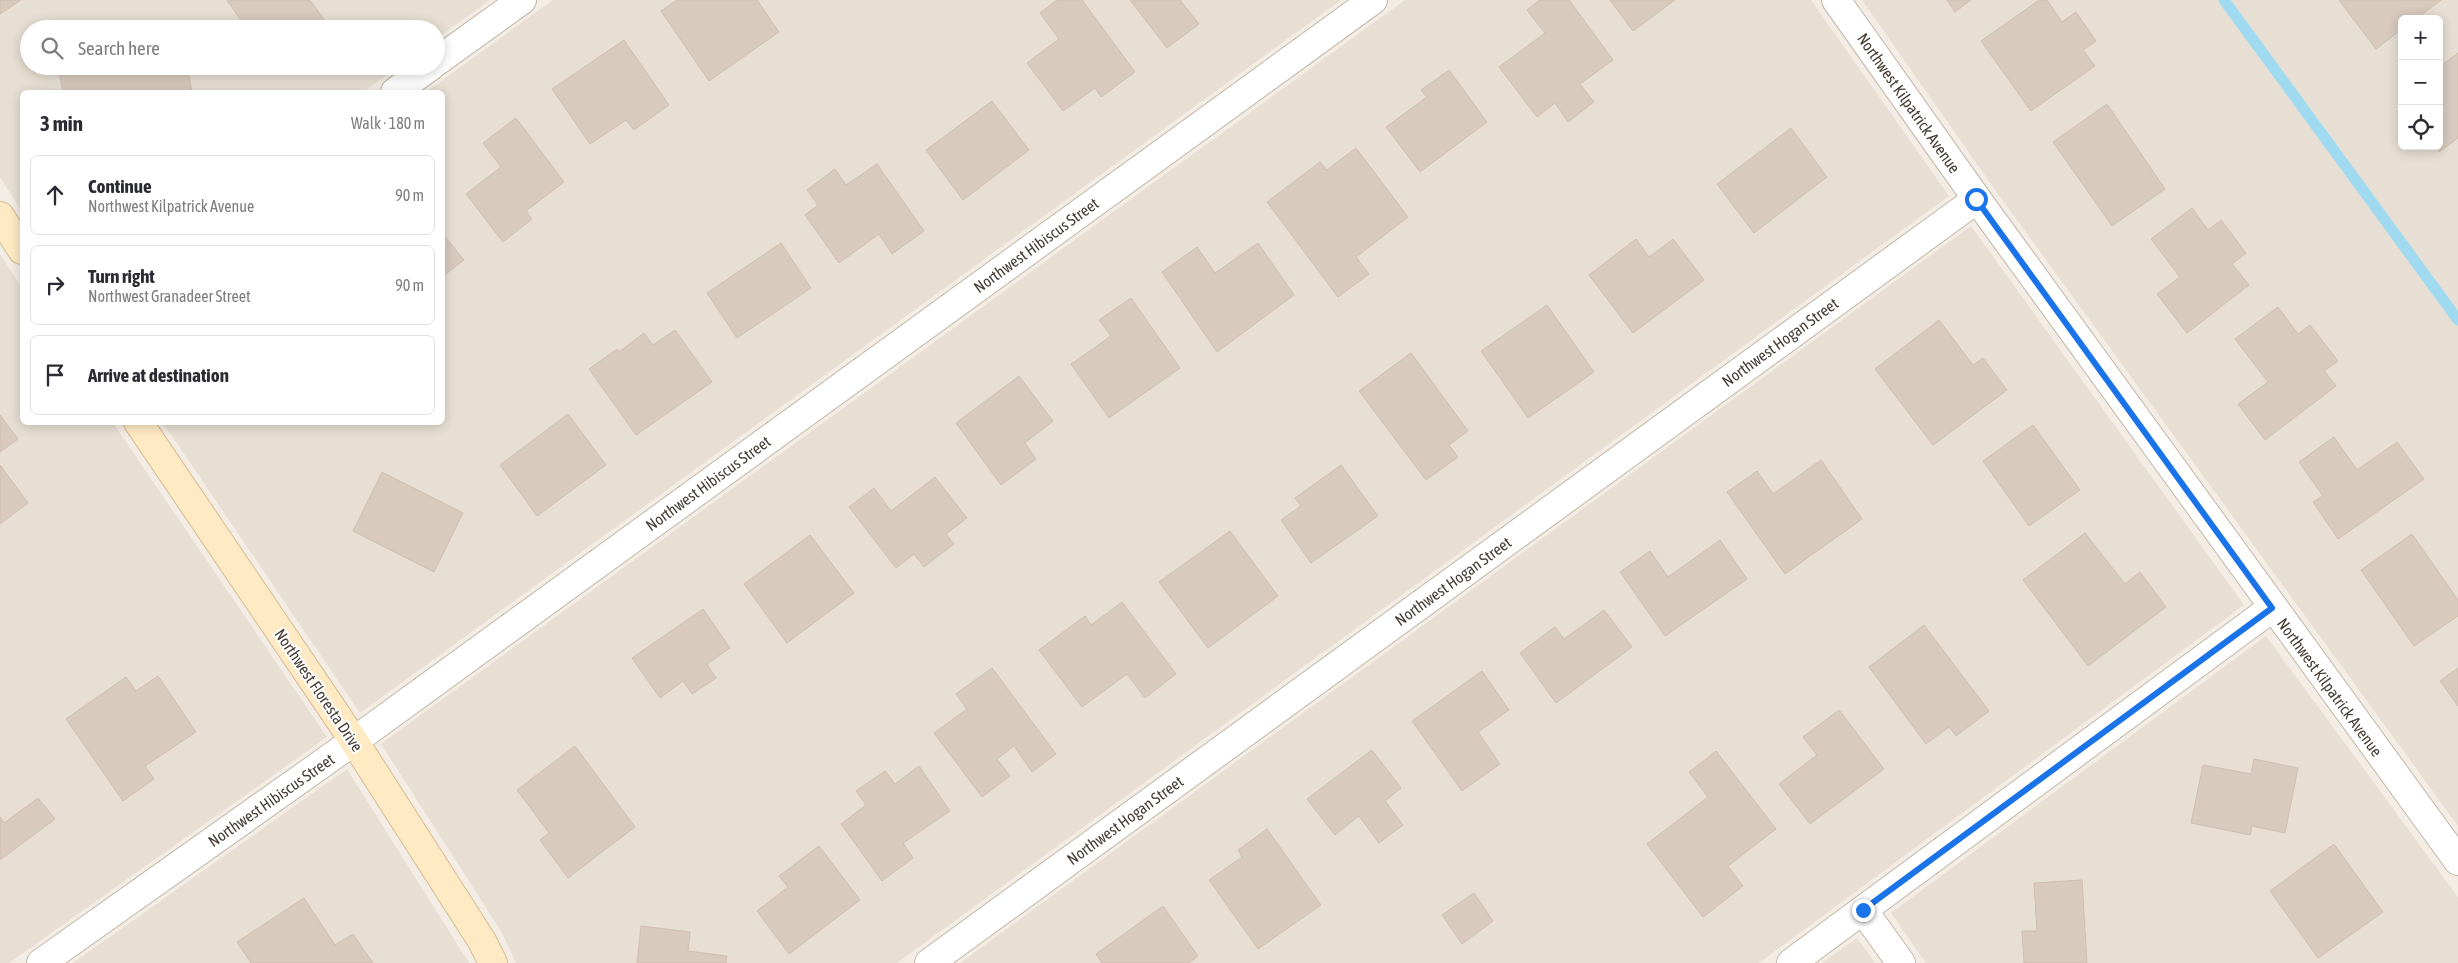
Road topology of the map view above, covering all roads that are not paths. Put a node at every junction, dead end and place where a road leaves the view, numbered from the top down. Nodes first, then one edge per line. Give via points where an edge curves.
1 (522, 0) edge
2 (1373, 0) edge
3 (1836, 0) edge
4 (445, 56) edge
5 (419, 75) edge
6 (398, 90) edge
7 (1976, 199) junction
8 (0, 216) edge
9 (20, 247) edge
10 (140, 425) edge
11 (2272, 608) junction
12 (354, 740) junction
13 (2458, 861) edge
14 (1863, 910) junction
15 (41, 963) edge
16 (493, 963) edge
17 (928, 963) edge
18 (1791, 963) edge
19 (1900, 963) edge

1 - 4 street
2 - 12 street, Northwest Hibiscus Street
3 - 7 street, Northwest Kilpatrick Avenue
5 - 6 street
7 - 11 street, Northwest Kilpatrick Avenue
7 - 17 street, Northwest Hogan Street
8 - 9 street
10 - 12 street, Northwest Floresta Drive
11 - 13 street, Northwest Kilpatrick Avenue
11 - 14 street
12 - 15 street, Northwest Hibiscus Street
12 - 16 street, Northwest Floresta Drive
14 - 18 street
14 - 19 street

